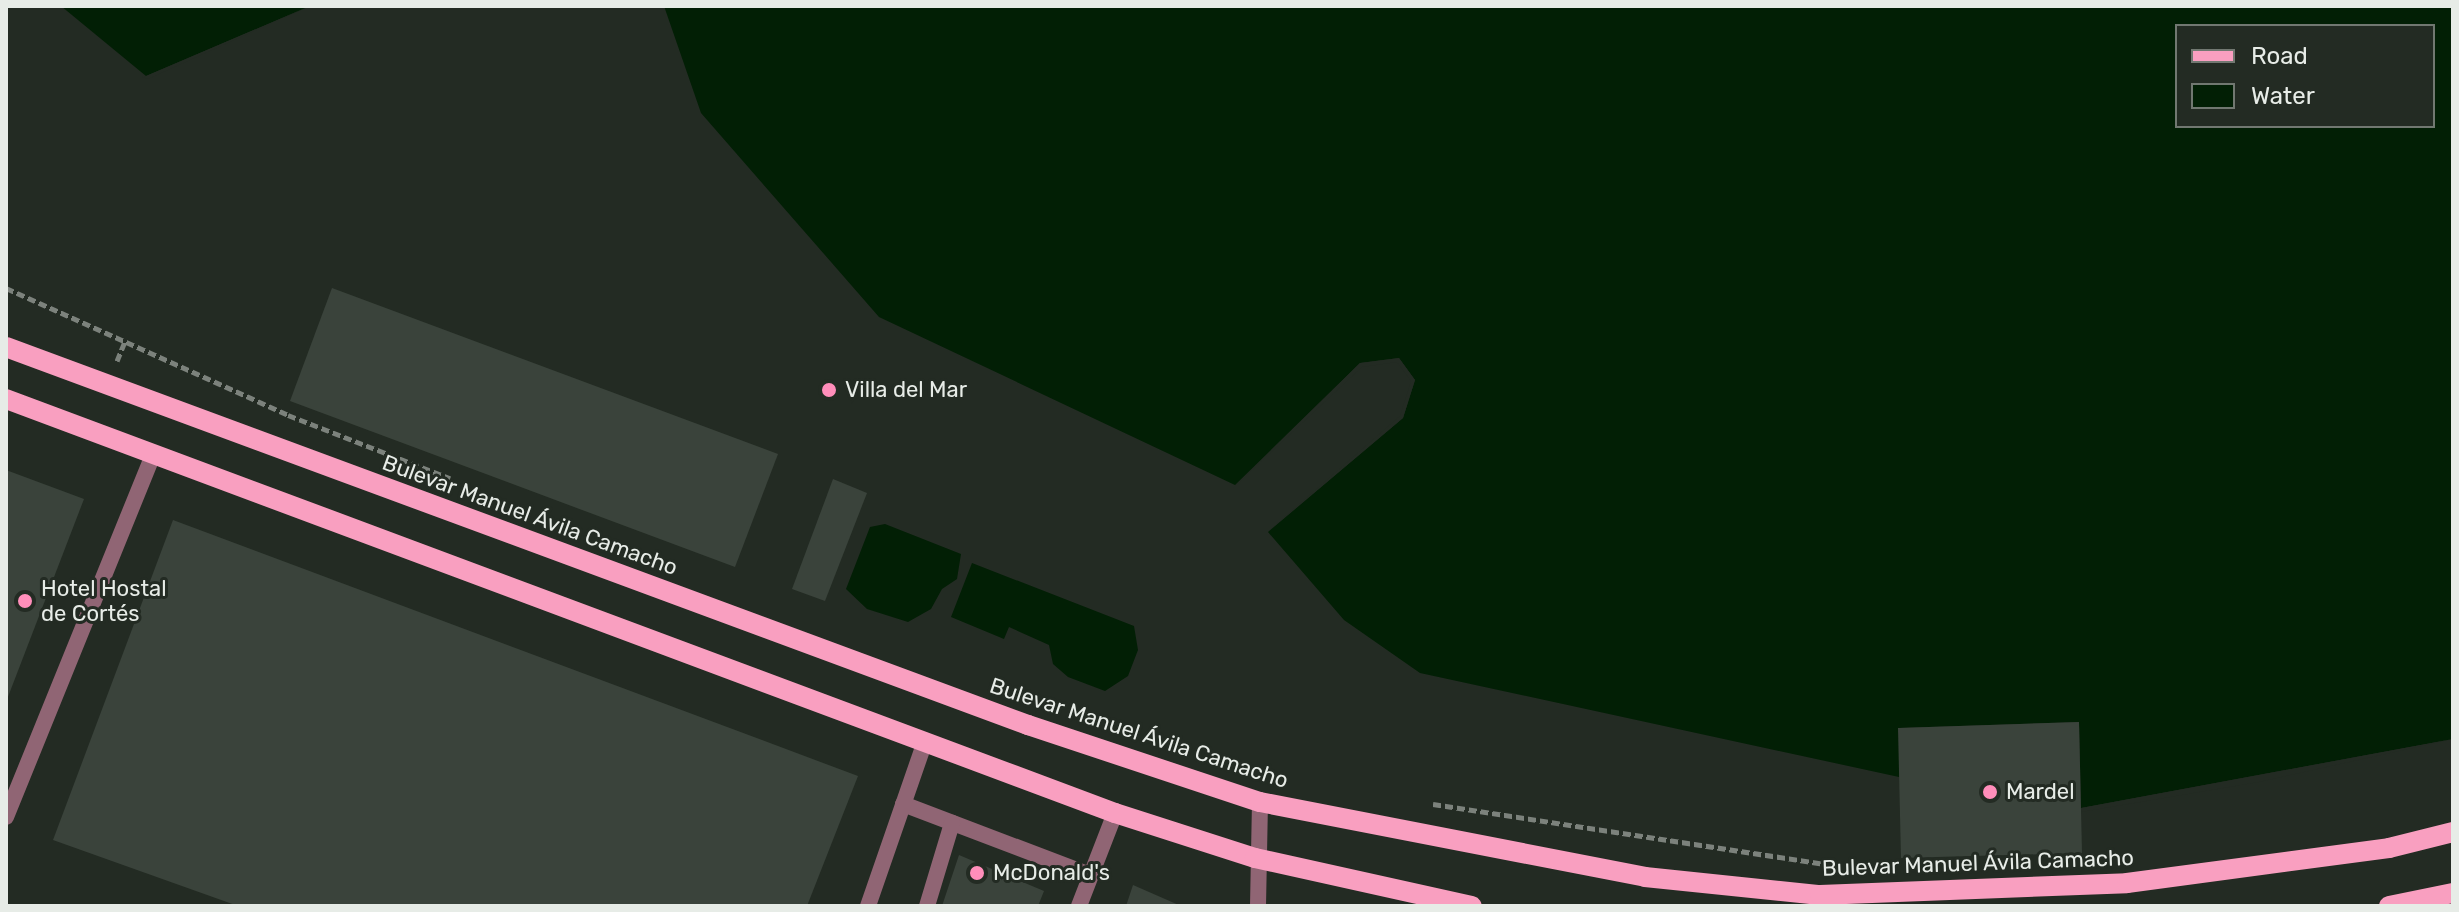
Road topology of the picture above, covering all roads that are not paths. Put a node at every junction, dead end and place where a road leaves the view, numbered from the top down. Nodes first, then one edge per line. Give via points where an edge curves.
1 (6, 347) edge
2 (6, 399) edge
3 (152, 457) junction
4 (925, 741) junction
5 (1260, 802) junction
6 (903, 804) junction
7 (1115, 813) junction
8 (6, 817) edge
9 (952, 823) junction
10 (2453, 832) edge
11 (1255, 858) junction
12 (1090, 875) junction
13 (2451, 898) edge
14 (868, 906) edge
15 (927, 906) edge
16 (1079, 906) edge
17 (1258, 906) edge
18 (1472, 906) edge
19 (2389, 906) edge

1 - 5 main road, Bulevar Manuel Ávila Camacho via 1028,725
2 - 3 main road
3 - 4 main road
3 - 8 street
4 - 6 street
4 - 7 main road
5 - 10 main road, Bulevar Manuel Ávila Camacho via 1645,877 1820,895 2127,883 2374,850
5 - 11 street
6 - 9 street
6 - 14 street
7 - 11 main road
7 - 12 street
9 - 12 street
9 - 15 street
11 - 17 street
11 - 18 main road
12 - 16 street
13 - 19 main road

